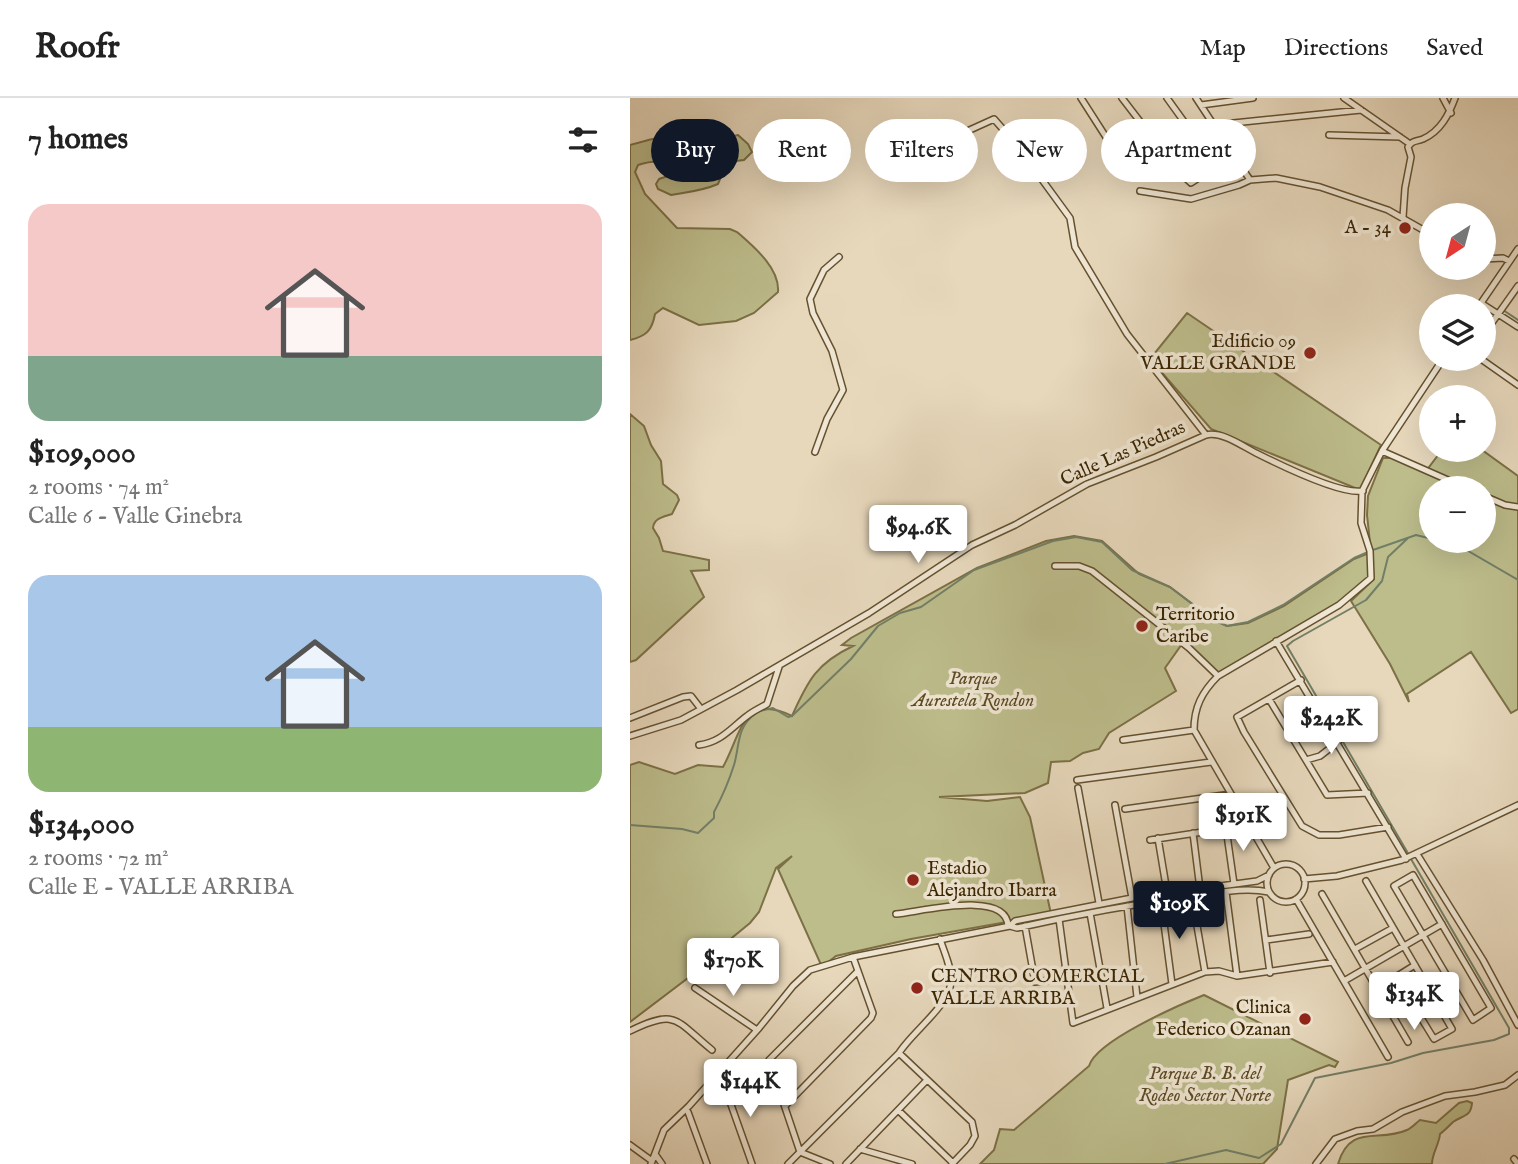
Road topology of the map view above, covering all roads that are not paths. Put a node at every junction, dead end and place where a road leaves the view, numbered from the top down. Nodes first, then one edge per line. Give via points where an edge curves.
1 (1081, 98) edge
2 (1122, 98) edge
3 (1167, 98) edge
4 (1196, 98) edge
5 (1253, 98) edge
6 (1344, 98) edge
7 (1443, 98) edge
8 (1455, 98) edge
9 (1201, 105) junction
10 (1361, 110) junction
11 (1451, 113) junction
12 (1139, 119) edge
13 (1182, 119) edge
14 (1210, 119) edge
15 (1256, 121) edge
16 (978, 126) edge
17 (1101, 129) edge
18 (1329, 135) dead end
19 (1400, 137) junction
20 (1409, 145) junction
21 (1256, 180) edge
22 (1246, 182) edge
23 (1140, 191) dead end
24 (1403, 217) junction
25 (1419, 227) edge
26 (1518, 249) edge
27 (839, 257) dead end
28 (1496, 258) edge
29 (1509, 261) junction
30 (1518, 285) edge
31 (1487, 294) edge
32 (1498, 313) junction
33 (1496, 316) edge
34 (1518, 327) edge
35 (1496, 370) edge
36 (1435, 371) edge
37 (1518, 385) edge
38 (1206, 435) junction
39 (1382, 451) junction
40 (815, 452) dead end
41 (1439, 476) edge
42 (1363, 491) junction
43 (1496, 501) edge
44 (1518, 507) edge
45 (1055, 566) dead end
46 (1276, 641) junction
47 (779, 667) junction
48 (1218, 676) junction
49 (1301, 680) junction
50 (1269, 698) junction
51 (701, 709) junction
52 (1320, 712) junction
53 (630, 718) edge
54 (1194, 730) junction
55 (1288, 730) junction
56 (630, 736) edge
57 (1123, 740) dead end
58 (1338, 742) junction
59 (699, 745) dead end
60 (1306, 760) junction
61 (1212, 762) junction
62 (1077, 780) dead end
63 (1078, 788) dead end
64 (1368, 793) junction
65 (1231, 794) junction
66 (1115, 805) dead end
67 (1518, 805) edge
68 (1125, 809) dead end
69 (1249, 825) junction
70 (1388, 827) junction
71 (1226, 828) junction
72 (1193, 833) junction
73 (1158, 838) junction
74 (1150, 840) dead end
75 (1417, 854) junction
76 (1406, 859) junction
77 (1274, 868) junction
78 (1269, 875) junction
79 (1304, 879) junction
80 (1366, 881) dead end
81 (1234, 884) junction
82 (1200, 889) junction
83 (1167, 892) junction
84 (1226, 892) junction
85 (1269, 892) junction
86 (1322, 894) dead end
87 (1192, 897) junction
88 (1132, 898) junction
89 (1296, 899) junction
90 (1260, 900) dead end
91 (1161, 901) junction
92 (1099, 903) junction
93 (1127, 906) junction
94 (1090, 913) junction
95 (896, 914) dead end
96 (1059, 919) junction
97 (1442, 924) junction
98 (1009, 926) junction
99 (1025, 926) junction
100 (1393, 928) junction
101 (1309, 934) dead end
102 (1423, 935) junction
103 (940, 939) junction
104 (1266, 940) junction
105 (1404, 947) junction
106 (1355, 949) junction
107 (853, 957) junction
108 (1333, 962) junction
109 (1415, 965) junction
110 (1367, 969) junction
111 (858, 971) junction
112 (1205, 972) junction
113 (1270, 973) junction
114 (1237, 976) junction
115 (1396, 977) junction
116 (1066, 978) junction
117 (1344, 981) junction
118 (1172, 984) junction
119 (695, 988) dead end
120 (1378, 988) junction
121 (1137, 997) junction
122 (1107, 1008) junction
123 (1518, 1025) edge
124 (757, 1030) junction
125 (630, 1031) edge
126 (1408, 1042) dead end
127 (712, 1050) dead end
128 (899, 1054) junction
129 (1388, 1057) dead end
130 (1518, 1075) edge
131 (927, 1080) junction
132 (723, 1082) dead end
133 (785, 1106) junction
134 (898, 1110) junction
135 (688, 1112) dead end
136 (630, 1145) edge
137 (860, 1149) junction
138 (800, 1152) junction
139 (655, 1154) junction
140 (652, 1162) edge
141 (952, 1163) edge
142 (662, 1164) edge
143 (707, 1164) edge
144 (752, 1164) edge
145 (788, 1164) edge
146 (830, 1164) edge
147 (846, 1164) edge
148 (912, 1164) edge
149 (1316, 1164) edge

1 - 17 street
2 - 12 street
3 - 13 street
4 - 9 street
5 - 9 street
6 - 10 street
7 - 11 street
8 - 11 street
9 - 14 street
10 - 15 street
10 - 19 street
11 - 20 street via 1423,139
16 - 38 street via 994,119 1016,144 1070,218 1075,247 1127,334
18 - 19 street
19 - 20 street
20 - 24 street
21 - 24 street via 1276,178 1320,187
22 - 23 street via 1191,199
24 - 25 street
26 - 29 street
27 - 40 street via 824,270 810,299 843,390
28 - 29 street
29 - 31 street
30 - 32 street
32 - 33 street
32 - 34 street
35 - 37 street
36 - 39 street
38 - 42 street, Calle Las Piedras via 1230,439 1333,485
38 - 47 street, Calle Las Piedras via 1095,480 972,545
39 - 41 street
39 - 42 street
42 - 46 street via 1361,523 1370,551 1371,578 1339,605
43 - 44 street
45 - 48 street via 1092,570
46 - 48 street
46 - 49 street
47 - 51 street, Calle Las Piedras
47 - 59 street via 766,704 725,736
48 - 54 street via 1198,703
49 - 50 street
49 - 52 street
50 - 55 street
50 - 70 street via 1237,717 1302,826 1319,835
51 - 53 street via 691,696 683,697
51 - 56 street, Calle Las Piedras
52 - 55 street
52 - 58 street
54 - 57 street
54 - 61 street
55 - 60 street
58 - 60 street
58 - 64 street
60 - 64 street via 1327,795
61 - 62 street
61 - 65 street
63 - 92 street
64 - 70 street
65 - 68 street
65 - 69 street
66 - 88 street
67 - 75 street
69 - 71 street
69 - 77 street
70 - 76 street
71 - 72 street
71 - 81 street
72 - 73 street
72 - 82 street
73 - 74 street
73 - 83 street
75 - 76 street
75 - 123 street
76 - 79 street via 1369,870
77 - 78 street
77 - 79 street via 1293,866
78 - 81 street
78 - 85 street
79 - 89 street
80 - 100 street
81 - 82 street
82 - 83 street
83 - 88 street
84 - 85 street
84 - 87 street
84 - 114 street
85 - 89 street via 1284,902
86 - 106 street
87 - 91 street
87 - 112 street
88 - 92 street
89 - 108 street
90 - 104 street
91 - 93 street
91 - 118 street
92 - 98 street
93 - 94 street
93 - 121 street
94 - 96 street
94 - 122 street
95 - 98 street via 984,904 1001,912
96 - 99 street
96 - 116 street
97 - 102 street
97 - 102 street via 1413,875 1394,886
97 - 102 street via 1491,1007 1473,1020
98 - 99 street
98 - 103 street
99 - 116 street via 1035,982
100 - 105 street
100 - 106 street
101 - 104 street
102 - 105 street
103 - 107 street
103 - 128 street via 951,981 948,995
104 - 113 street
105 - 109 street
105 - 110 street
106 - 110 street
107 - 111 street
107 - 124 street via 810,970
108 - 113 street
108 - 117 street
109 - 115 street
109 - 115 street via 1452,1029 1434,1039
110 - 117 street
110 - 120 street
111 - 133 street via 871,1018
111 - 133 street via 769,1060
112 - 114 street
112 - 118 street
113 - 114 street
115 - 120 street
116 - 122 street via 1073,1023
117 - 129 street
118 - 121 street
119 - 124 street
120 - 126 street
121 - 122 street
124 - 139 street via 664,1130
125 - 127 street via 659,1018 673,1018
128 - 131 street
128 - 138 street
130 - 149 street via 1505,1085 1445,1096 1373,1129 1335,1139
131 - 134 street
131 - 141 street via 972,1122 975,1136
132 - 144 street
133 - 138 street
134 - 137 street
134 - 141 street
135 - 143 street
136 - 140 street
137 - 147 street
137 - 148 street
138 - 145 street
138 - 146 street
139 - 140 street
139 - 142 street

